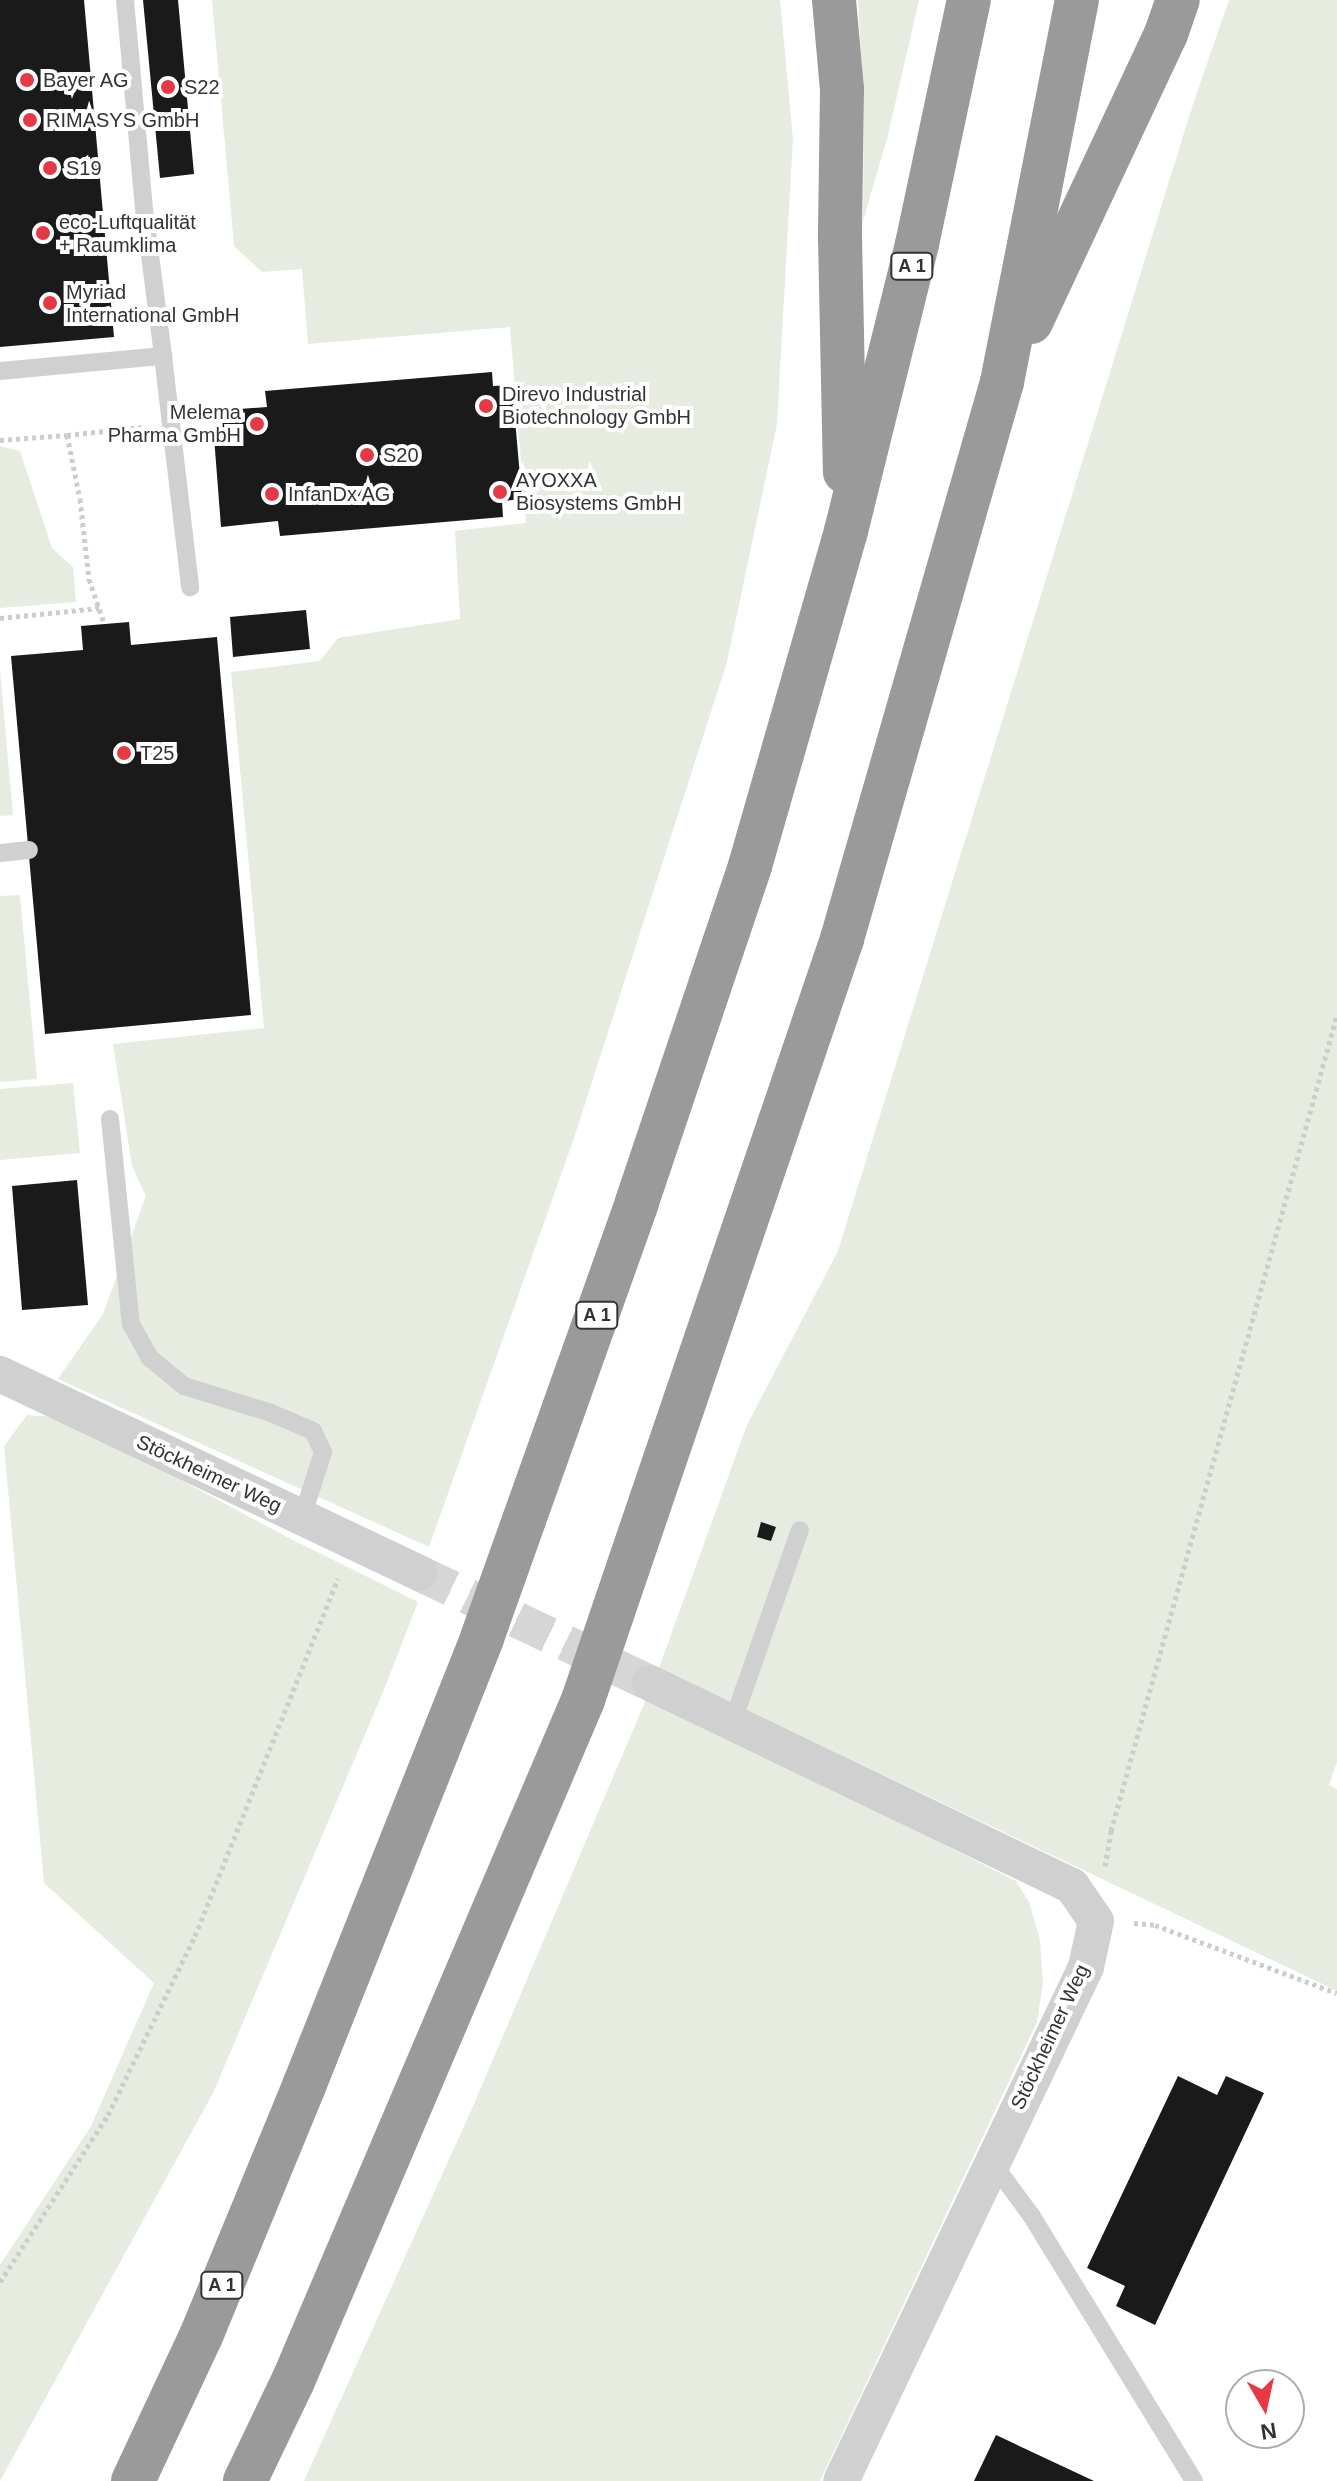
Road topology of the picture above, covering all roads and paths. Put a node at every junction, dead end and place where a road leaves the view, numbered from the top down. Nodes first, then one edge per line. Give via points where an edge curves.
1 (125, 0) edge
2 (834, 0) edge
3 (969, 0) edge
4 (1077, 0) edge
5 (1178, 0) edge
6 (163, 356) junction
7 (0, 371) edge
8 (1002, 382) junction
9 (171, 425) junction
10 (67, 435) junction
11 (0, 440) edge
12 (846, 531) junction
13 (190, 587) dead end
14 (99, 608) junction
15 (0, 618) edge
16 (104, 623) dead end
17 (29, 850) dead end
18 (0, 853) edge
19 (1337, 1015) edge
20 (110, 1119) dead end
21 (0, 1374) edge
22 (302, 1518) junction
23 (800, 1530) dead end
24 (341, 1572) dead end
25 (419, 1573) tunnel mouth
26 (650, 1683) tunnel mouth
27 (733, 1721) junction
28 (1096, 1921) junction
29 (1337, 1993) edge
30 (991, 2161) junction
31 (0, 2282) edge
32 (133, 2481) edge
33 (245, 2481) edge
34 (841, 2481) edge
35 (1194, 2481) edge

1 - 6 lane
2 - 12 highway via 842,89
3 - 12 highway, A 1 via 917,244
4 - 8 highway
5 - 8 highway
6 - 7 lane
6 - 9 lane
8 - 33 highway via 842,939 583,1700
9 - 10 path
9 - 13 lane
10 - 11 path
10 - 14 path via 89,579
12 - 32 highway, A 1 via 745,881 482,1638 201,2336
14 - 15 path
14 - 16 path
17 - 18 lane
19 - 28 path via 1111,1831
20 - 22 lane via 131,1324 150,1358 184,1386 313,1431 323,1452
21 - 22 street, Stöckheimer Weg
22 - 25 street, Stöckheimer Weg
23 - 27 lane
24 - 31 path via 189,1950 108,2115
26 - 27 street
27 - 28 street via 1072,1886
28 - 29 path via 1155,1925
28 - 30 street, Stöckheimer Weg via 1086,1967
30 - 34 street, Stöckheimer Weg
30 - 35 lane via 1031,2215

